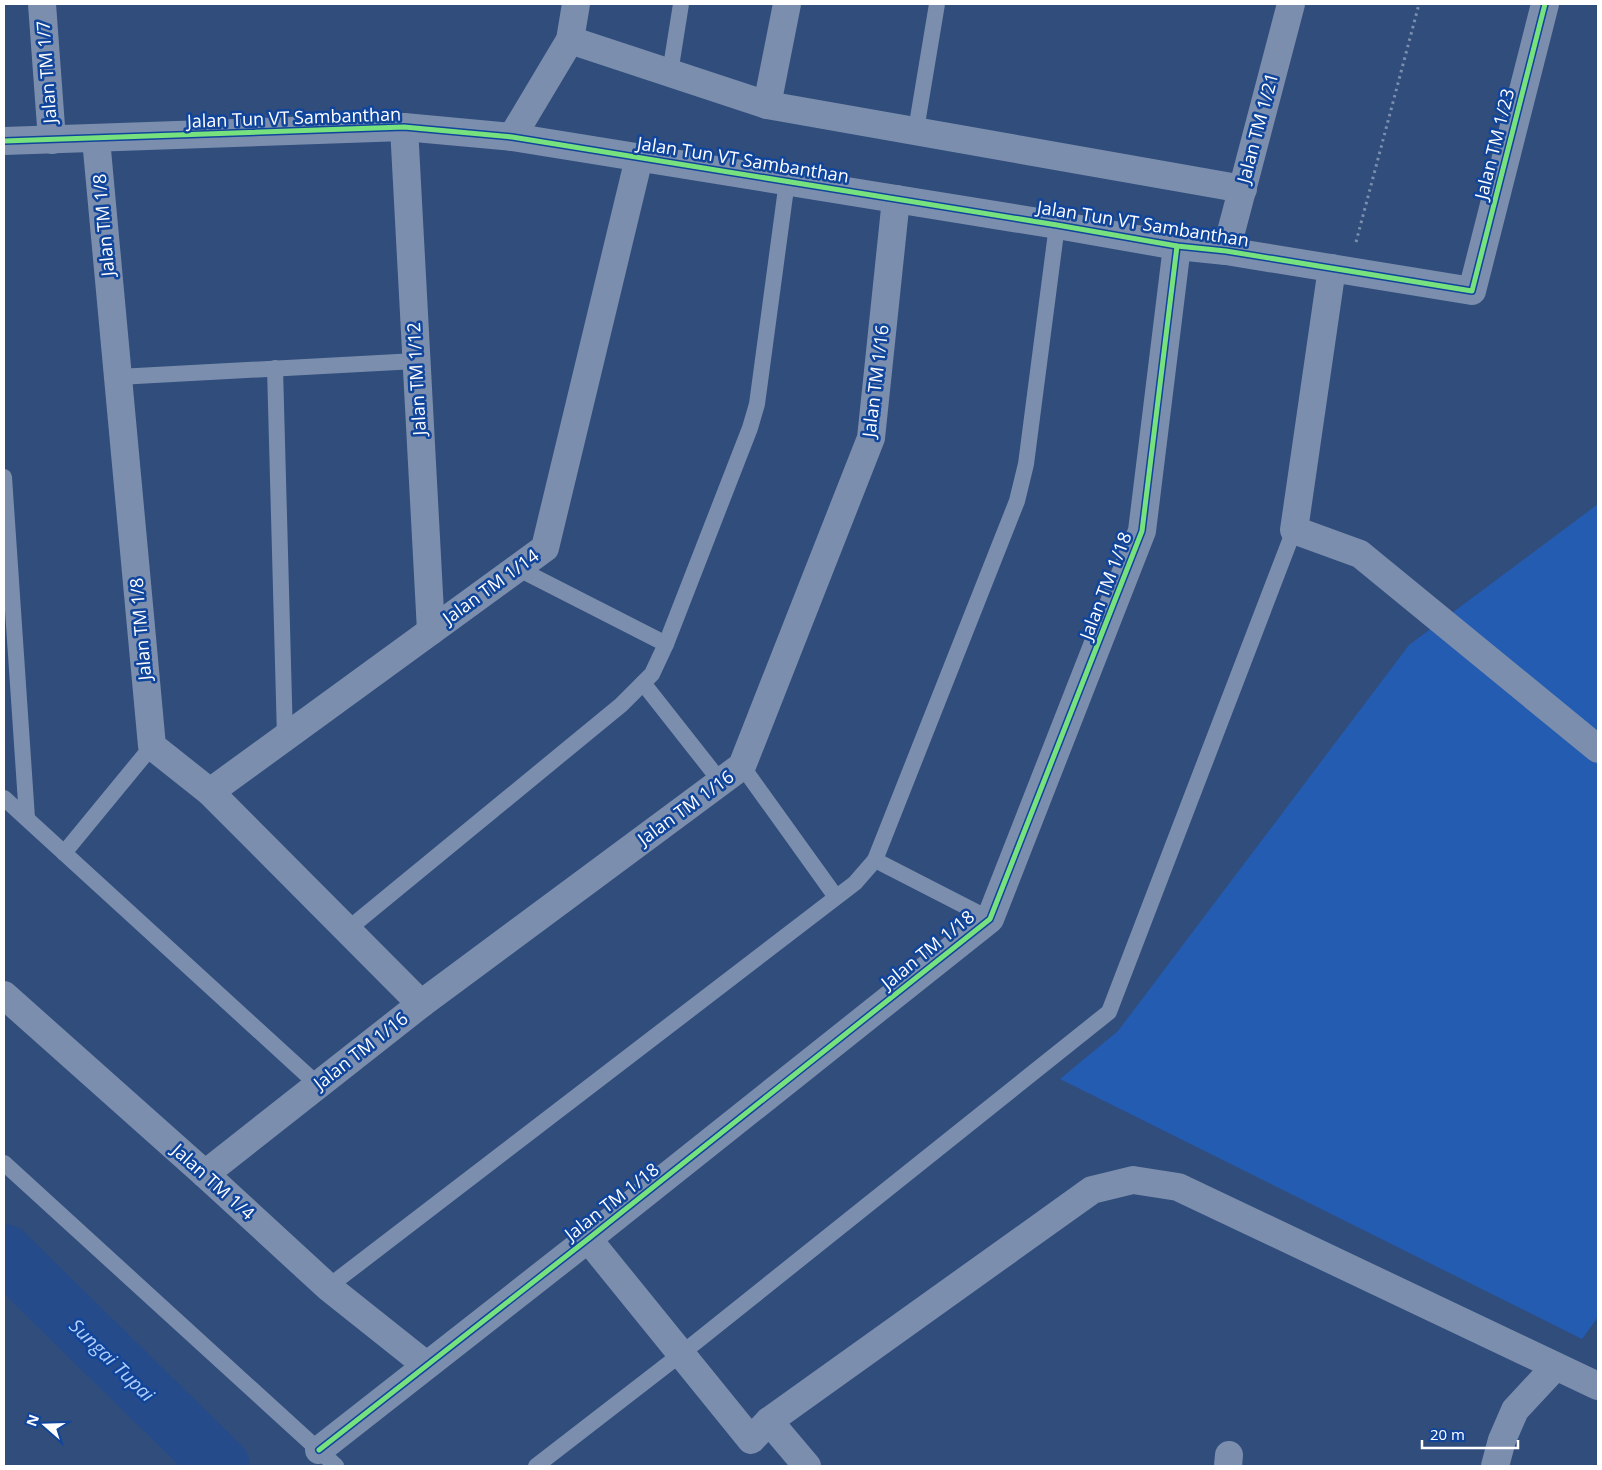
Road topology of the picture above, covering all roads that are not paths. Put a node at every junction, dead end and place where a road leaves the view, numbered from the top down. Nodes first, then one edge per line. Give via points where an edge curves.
1 (42, 4) edge
2 (576, 4) edge
3 (681, 4) edge
4 (787, 4) edge
5 (937, 4) edge
6 (1290, 4) edge
7 (1546, 4) edge
8 (570, 40) junction
9 (670, 73) junction
10 (767, 105) junction
11 (404, 127) junction
12 (916, 130) junction
13 (512, 137) junction
14 (96, 139) junction
15 (52, 140) junction
16 (4, 141) edge
17 (639, 158) junction
18 (787, 181) junction
19 (1243, 189) junction
20 (896, 199) junction
21 (1057, 225) junction
22 (1177, 246) junction
23 (1226, 251) junction
24 (1340, 270) junction
25 (1472, 291) joint
26 (416, 360) junction
27 (276, 368) junction
28 (118, 377) junction
29 (4, 477) edge
30 (1294, 530) junction
31 (517, 568) junction
32 (431, 631) junction
33 (666, 644) junction
34 (643, 683) junction
35 (285, 737) junction
36 (152, 746) junction
37 (1598, 748) edge
38 (732, 774) junction
39 (210, 792) junction
40 (4, 798) edge
41 (27, 818) junction
42 (64, 852) junction
43 (875, 860) junction
44 (836, 897) junction
45 (990, 919) junction
46 (347, 930) junction
47 (6, 1001) edge
48 (421, 1004) junction
49 (318, 1085) junction
50 (4, 1163) edge
51 (205, 1174) junction
52 (588, 1239) junction
53 (328, 1287) junction
54 (681, 1354) junction
55 (426, 1365) junction
56 (1555, 1367) junction
57 (1598, 1386) edge
58 (769, 1421) junction
59 (328, 1458) edge
60 (536, 1466) edge
61 (808, 1466) edge
62 (1495, 1466) edge

1 - 15 street, Jalan TM 1/7
2 - 8 street
3 - 9 lane
4 - 10 street
5 - 12 lane
6 - 19 street, Jalan TM 1/21
7 - 25 street, Jalan TM 1/23
8 - 9 street
8 - 13 street
9 - 10 street
10 - 12 street
11 - 13 street, Jalan Tun VT Sambanthan
11 - 14 street, Jalan Tun VT Sambanthan
11 - 26 street, Jalan TM 1/12
12 - 19 street
13 - 17 street, Jalan Tun VT Sambanthan
14 - 15 street, Jalan Tun VT Sambanthan
14 - 28 street, Jalan TM 1/8
15 - 16 street, Jalan Tun VT Sambanthan
17 - 18 street, Jalan Tun VT Sambanthan
17 - 31 street, Jalan TM 1/14 via 546,548
18 - 20 street, Jalan Tun VT Sambanthan
18 - 33 lane via 757,404
19 - 23 street, Jalan TM 1/21
20 - 21 street, Jalan Tun VT Sambanthan
20 - 38 street, Jalan TM 1/16 via 871,438
21 - 22 street, Jalan Tun VT Sambanthan
21 - 43 lane via 1026,464 1017,501
22 - 23 street, Jalan Tun VT Sambanthan
22 - 45 street, Jalan TM 1/18 via 1142,531
23 - 24 street, Jalan Tun VT Sambanthan
24 - 25 street, Jalan Tun VT Sambanthan
24 - 30 street
26 - 27 lane
26 - 32 street, Jalan TM 1/12
27 - 28 lane
27 - 35 lane
28 - 36 street, Jalan TM 1/8
29 - 41 lane
30 - 37 street via 1360,554
30 - 54 lane via 1109,1012
31 - 32 street, Jalan TM 1/14
31 - 33 lane
32 - 35 street, Jalan TM 1/14
33 - 34 lane via 652,674
34 - 38 lane
34 - 46 lane via 622,705
35 - 39 street, Jalan TM 1/14
36 - 39 street
36 - 42 lane
38 - 44 lane
38 - 48 street, Jalan TM 1/16
39 - 46 street
40 - 41 lane
41 - 42 lane
42 - 49 lane
43 - 44 lane
43 - 45 lane
44 - 53 lane
45 - 52 street, Jalan TM 1/18
46 - 48 street
47 - 51 street, Jalan TM 1/4
48 - 49 street, Jalan TM 1/16
49 - 51 street, Jalan TM 1/16
50 - 59 lane
51 - 53 street, Jalan TM 1/4
52 - 54 street
52 - 55 street, Jalan TM 1/18
53 - 55 street, Jalan TM 1/4
54 - 58 street via 750,1440
54 - 60 lane
55 - 59 street, Jalan TM 1/18
56 - 57 street
56 - 58 street via 1178,1187 1133,1180 1092,1190
56 - 62 street via 1515,1410
58 - 61 street

